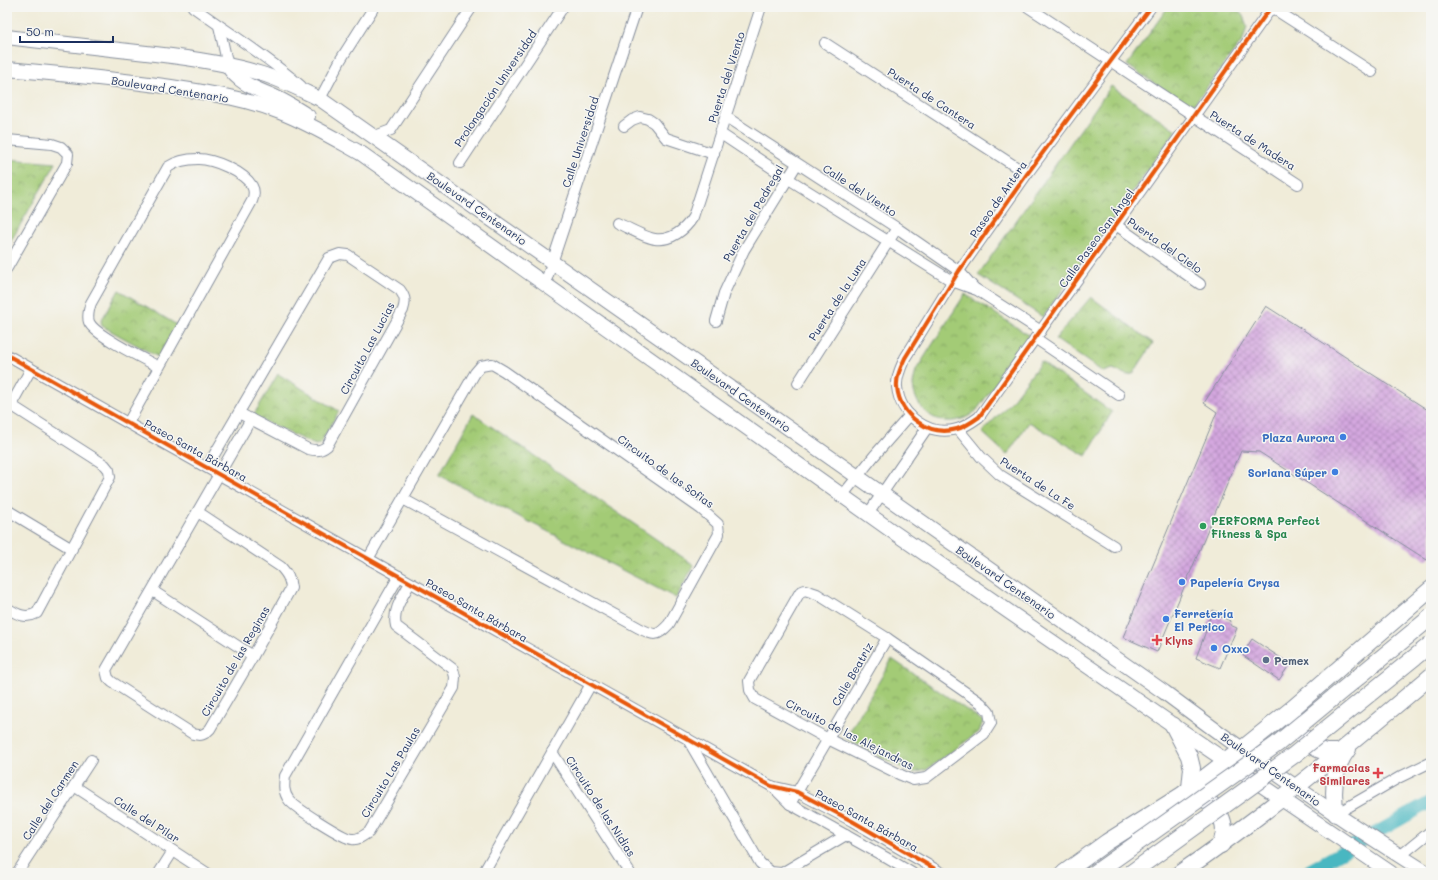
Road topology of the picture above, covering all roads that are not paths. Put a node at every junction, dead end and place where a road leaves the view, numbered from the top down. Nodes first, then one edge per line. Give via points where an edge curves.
1 (193, 7) edge
2 (374, 7) edge
3 (472, 7) edge
4 (563, 7) edge
5 (637, 7) edge
6 (761, 7) edge
7 (1028, 7) edge
8 (1151, 7) edge
9 (1271, 7) edge
10 (219, 26) junction
11 (7, 37) edge
12 (824, 43) dead end
13 (1111, 61) junction
14 (228, 66) junction
15 (7, 69) edge
16 (1372, 72) dead end
17 (315, 96) junction
18 (1194, 116) junction
19 (726, 117) junction
20 (624, 126) dead end
21 (390, 130) junction
22 (326, 133) junction
23 (721, 134) junction
24 (375, 136) junction
25 (7, 140) edge
26 (391, 148) junction
27 (714, 154) junction
28 (460, 163) dead end
29 (797, 164) junction
30 (1027, 174) junction
31 (787, 178) junction
32 (1298, 184) dead end
33 (617, 223) dead end
34 (1116, 225) junction
35 (897, 228) junction
36 (888, 242) junction
37 (10, 255) edge
38 (552, 262) junction
39 (7, 268) edge
40 (959, 270) junction
41 (952, 281) junction
42 (545, 284) junction
43 (1200, 284) dead end
44 (977, 290) junction
45 (716, 321) dead end
46 (1038, 335) junction
47 (7, 355) edge
48 (159, 367) junction
49 (31, 369) junction
50 (798, 383) dead end
51 (1119, 395) dead end
52 (9, 408) edge
53 (239, 412) junction
54 (910, 415) junction
55 (251, 419) junction
56 (128, 423) junction
57 (927, 428) junction
58 (958, 429) junction
59 (207, 467) junction
60 (219, 474) junction
61 (857, 477) junction
62 (882, 495) junction
63 (842, 496) junction
64 (404, 499) junction
65 (7, 510) edge
66 (198, 512) junction
67 (868, 514) junction
68 (1114, 546) dead end
69 (72, 549) junction
70 (368, 559) junction
71 (399, 576) junction
72 (410, 582) junction
73 (1431, 589) edge
74 (153, 591) junction
75 (7, 608) edge
76 (1431, 616) edge
77 (887, 638) junction
78 (1431, 644) edge
79 (253, 656) junction
80 (1431, 676) edge
81 (591, 684) junction
82 (1293, 708) junction
83 (1173, 725) junction
84 (687, 738) junction
85 (828, 739) junction
86 (1354, 741) junction
87 (1242, 749) junction
88 (552, 752) junction
89 (1339, 752) junction
90 (91, 760) dead end
91 (1226, 761) junction
92 (1431, 762) edge
93 (74, 786) junction
94 (771, 786) junction
95 (1296, 786) junction
96 (797, 792) junction
97 (1186, 792) junction
98 (1281, 798) junction
99 (790, 804) junction
100 (1340, 816) junction
101 (1431, 831) edge
102 (846, 835) junction
103 (1221, 845) junction
104 (173, 851) junction
105 (1400, 856) junction
106 (1381, 868) edge
107 (485, 870) dead end
108 (17, 873) edge
109 (159, 873) edge
110 (207, 873) edge
111 (630, 873) edge
112 (781, 873) edge
113 (912, 873) edge
114 (942, 873) edge
115 (1064, 873) edge
116 (1095, 873) edge
117 (1131, 873) edge
118 (1180, 873) edge
119 (1427, 873) edge

1 - 10 street
2 - 17 street
3 - 21 street
4 - 28 street, Prolongación Universidad
5 - 38 street, Calle Universidad
6 - 19 street, Puerta del Viento
7 - 13 street, Puerta de Madera
8 - 13 street, Paseo de Antera
9 - 16 street
9 - 18 street, Calle Paseo San Ángel
10 - 14 street
10 - 17 street via 275,64
11 - 14 main road, Boulevard Centenario via 175,56
12 - 30 street, Puerta de Cantera
13 - 18 street, Puerta de Madera
13 - 30 street, Paseo de Antera
14 - 17 main road, Boulevard Centenario via 262,74
14 - 22 main road via 242,82 280,99 303,113
15 - 22 main road, Boulevard Centenario via 153,84 218,94 280,112
17 - 24 main road, Boulevard Centenario
18 - 32 street, Puerta de Madera
18 - 34 street, Calle Paseo San Ángel
19 - 23 street, Puerta del Viento
19 - 29 street, Calle del Viento
20 - 27 street via 640,117 648,119 654,122 666,138
21 - 24 street
21 - 26 street
22 - 42 main road, Boulevard Centenario via 362,154
23 - 27 street, Puerta del Viento
23 - 31 street, Calle del Viento
24 - 26 main road, Boulevard Centenario
25 - 37 street via 52,144 61,147 68,154 67,163
26 - 38 main road, Boulevard Centenario
27 - 33 street, Puerta del Viento via 693,217 678,233 665,239 654,239
29 - 31 street, Puerta del Pedregal
29 - 35 street, Calle del Viento
30 - 40 street, Paseo de Antera
31 - 36 street, Calle del Viento
31 - 45 street, Puerta del Pedregal via 734,270
34 - 43 street, Puerta del Cielo
34 - 46 street, Calle Paseo San Ángel
35 - 36 street, Puerta de la Luna
35 - 40 street, Calle del Viento
36 - 41 street, Calle del Viento
36 - 50 street, Puerta de la Luna
37 - 39 street
38 - 42 street, Calle Universidad
38 - 61 main road, Boulevard Centenario
40 - 41 street, Paseo de Antera
40 - 44 street, Calle del Viento
41 - 44 street, Calle del Viento
41 - 54 street, Paseo de Antera via 900,369 897,386 899,398
42 - 63 main road, Boulevard Centenario
44 - 46 street, Calle del Viento
46 - 51 street, Calle del Viento
46 - 58 street, Calle Paseo San Ángel via 979,417
47 - 49 street, Paseo Santa Bárbara
48 - 48 street via 252,201 253,187 248,181 220,164 198,159 176,162 168,167 88,312 88,321 93,329
48 - 56 street
49 - 52 street
49 - 56 street, Paseo Santa Bárbara
52 - 69 street via 106,465 109,470 110,477
53 - 55 street, Circuito Las Lucias
53 - 55 street, Circuito Las Lucias via 329,258 340,254 348,255 400,290 406,302 403,310 327,446 318,451 308,449
53 - 59 street, Circuito Las Lucias
54 - 57 street
54 - 61 street
55 - 60 street
56 - 59 street, Paseo Santa Bárbara
57 - 58 street, Calle Paseo San Ángel
57 - 62 street
58 - 68 street, Puerta de La Fe via 1000,475
59 - 60 street, Paseo Santa Bárbara
60 - 66 street, Circuito de las Reginas
60 - 70 street, Paseo Santa Bárbara
61 - 62 main road, Boulevard Centenario
61 - 63 street
62 - 67 street
62 - 87 main road, Boulevard Centenario
63 - 67 main road, Boulevard Centenario
64 - 64 street, Circuito de las Sofias via 475,373 481,366 492,364 701,510 718,524 719,534 669,624 661,633 653,635
64 - 70 street, Circuito de las Sofias
65 - 69 street
66 - 74 street, Circuito de las Reginas
66 - 79 street, Circuito de las Reginas via 281,567 290,580 291,588
67 - 83 main road, Boulevard Centenario
69 - 75 street via 37,613 24,616
70 - 71 street, Paseo Santa Bárbara
71 - 72 street, Paseo Santa Bárbara
71 - 72 street, Circuito Las Paulas via 285,776 284,789 289,800 338,834 352,840 361,838 369,832 454,688 453,669 396,626 395,610
72 - 81 street, Paseo Santa Bárbara
73 - 82 main road
74 - 79 street
74 - 79 street, Circuito de las Reginas via 106,670 112,682 199,736 210,729
76 - 116 main road, bridge via 1277,744
77 - 85 street, Calle Beatriz
77 - 85 street, Circuito de las Alejandras via 817,594 805,590 800,592 749,681 750,690 755,699
77 - 85 street, Circuito de las Alejandras via 981,703 989,712 991,723 984,734 926,778 913,780
78 - 117 main road, bridge via 1294,755
80 - 86 main road
81 - 84 street, Paseo Santa Bárbara
81 - 88 street, Circuito de las Nidias
82 - 87 main road
82 - 89 main road via 1295,722 1301,735 1312,746 1325,752
83 - 91 main road, Boulevard Centenario
83 - 97 main road via 1190,756 1192,768
84 - 94 street, Paseo Santa Bárbara
84 - 112 street via 760,863 771,872
85 - 96 street, Calle Beatriz
86 - 89 main road
86 - 100 main road via 1340,762 1336,775 1334,801
87 - 91 main road
87 - 95 main road, Boulevard Centenario
88 - 107 street, Circuito de las Nidias
88 - 111 street, Circuito de las Nidias
89 - 95 main road
90 - 93 street, Calle del Carmen
91 - 97 main road
91 - 98 main road, Boulevard Centenario
92 - 100 street via 1400,777
93 - 104 street, Calle del Pilar
93 - 108 street, Calle del Carmen
94 - 96 street, Paseo Santa Bárbara
94 - 99 street, Paseo Santa Bárbara
95 - 98 main road
95 - 100 main road, Boulevard Centenario
96 - 99 street, Calle Beatriz
96 - 114 street, Paseo Santa Bárbara
97 - 103 main road via 1206,800 1216,808 1224,832
97 - 115 main road
98 - 103 main road
98 - 106 main road, Boulevard Centenario
99 - 102 street, Paseo Santa Bárbara
100 - 105 main road, Boulevard Centenario
101 - 105 street
102 - 112 street
102 - 113 street, Paseo Santa Bárbara
103 - 118 main road
104 - 109 street
104 - 110 street, Calle del Pilar
105 - 119 main road, Boulevard Centenario

